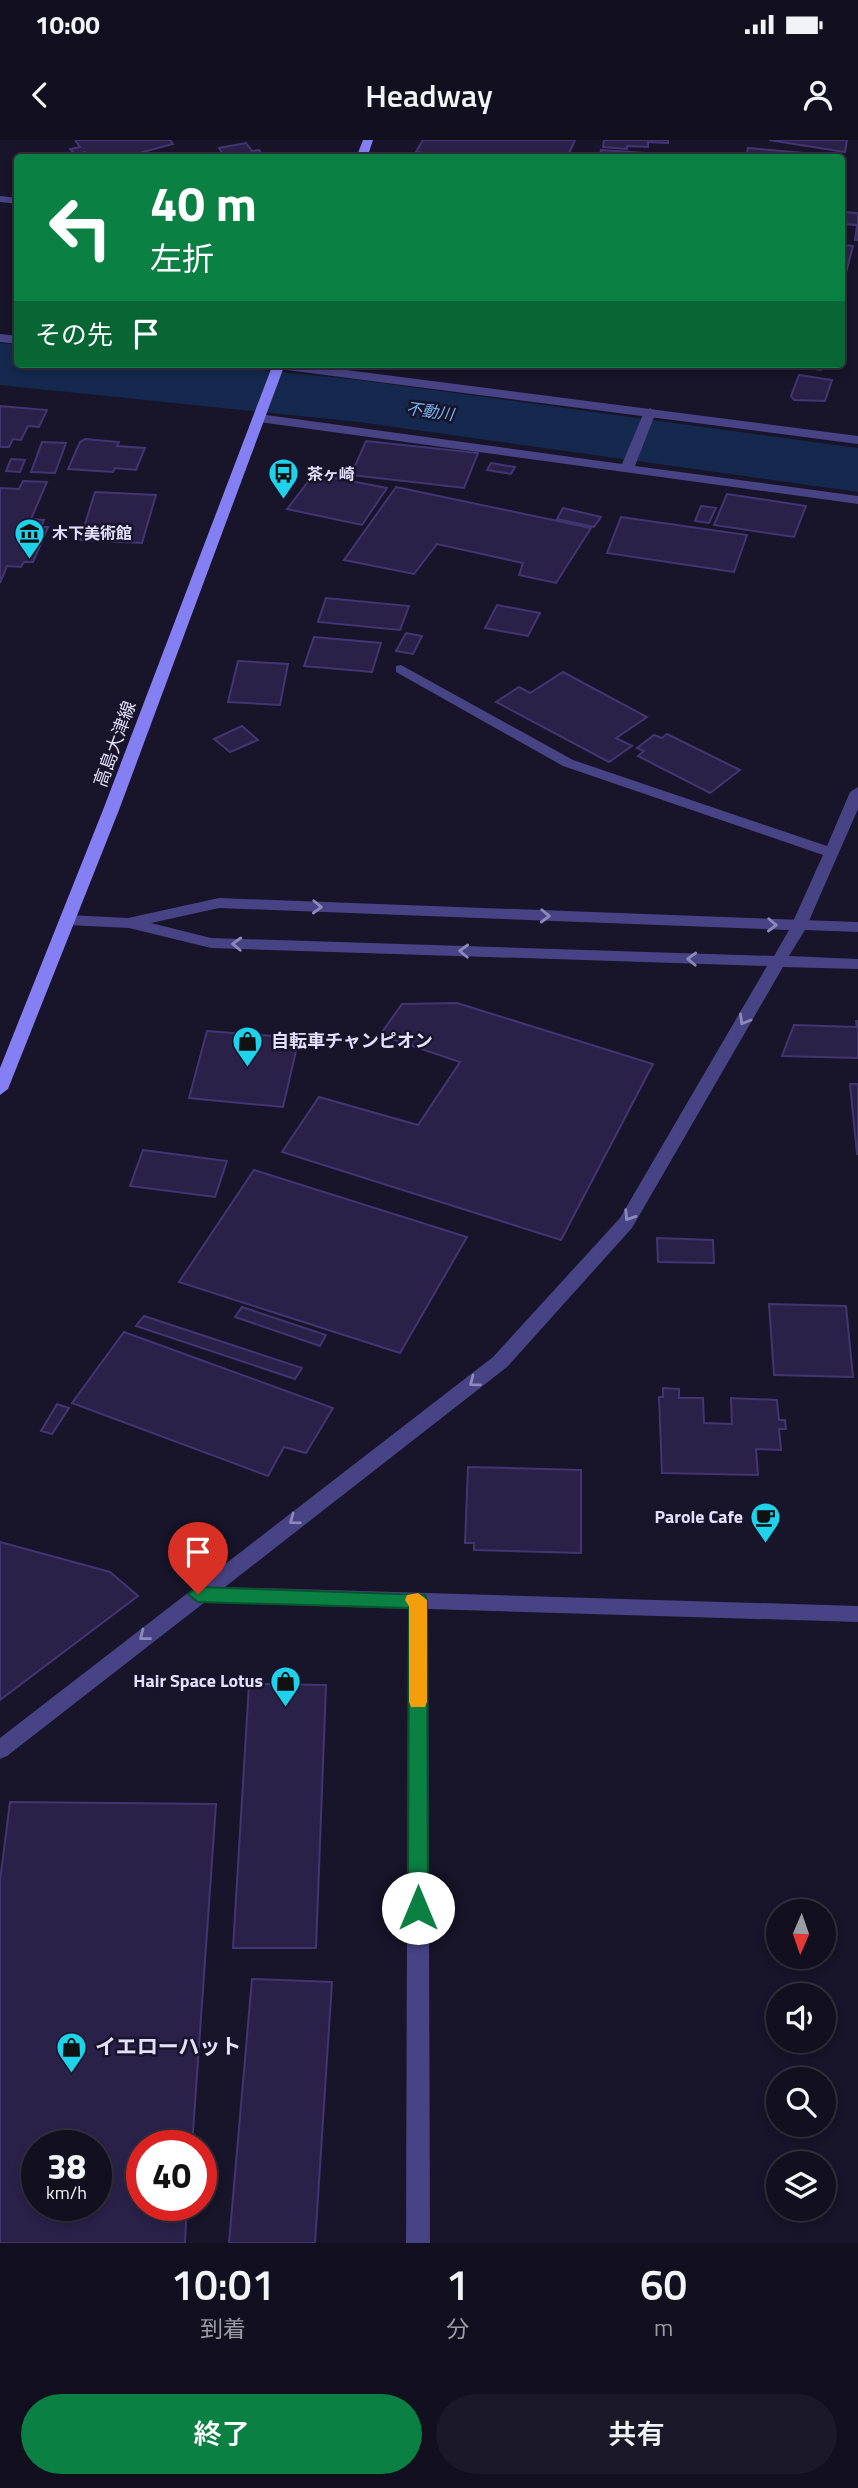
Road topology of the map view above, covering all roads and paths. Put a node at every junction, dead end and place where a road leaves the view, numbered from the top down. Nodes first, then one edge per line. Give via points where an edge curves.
1 (276, 368) edge
2 (283, 368) edge
3 (260, 415) junction
4 (648, 417) junction
5 (858, 440) edge
6 (629, 462) junction
7 (858, 499) edge
8 (401, 669) dead end
9 (858, 792) edge
10 (830, 852) junction
11 (67, 920) junction
12 (129, 923) junction
13 (799, 926) junction
14 (858, 927) edge
15 (779, 961) junction
16 (858, 964) edge
17 (0, 1089) edge
18 (198, 1594) junction
19 (418, 1600) junction
20 (858, 1614) edge
21 (0, 1750) edge
22 (418, 2243) edge

1 - 3 main road, 高島大津線
2 - 4 street
3 - 6 street
3 - 11 main road, 高島大津線
4 - 5 street
4 - 6 street
6 - 7 street
8 - 10 street via 568,763
9 - 10 street
10 - 13 street
11 - 12 street
11 - 17 main road, 高島大津線
12 -> 13 street via 219,904
15 -> 12 street via 211,943
13 - 14 street
13 - 15 street
15 - 16 street
15 -> 18 street via 626,1223 500,1362
18 - 19 street
18 -> 21 street
19 - 20 street
19 - 22 street

